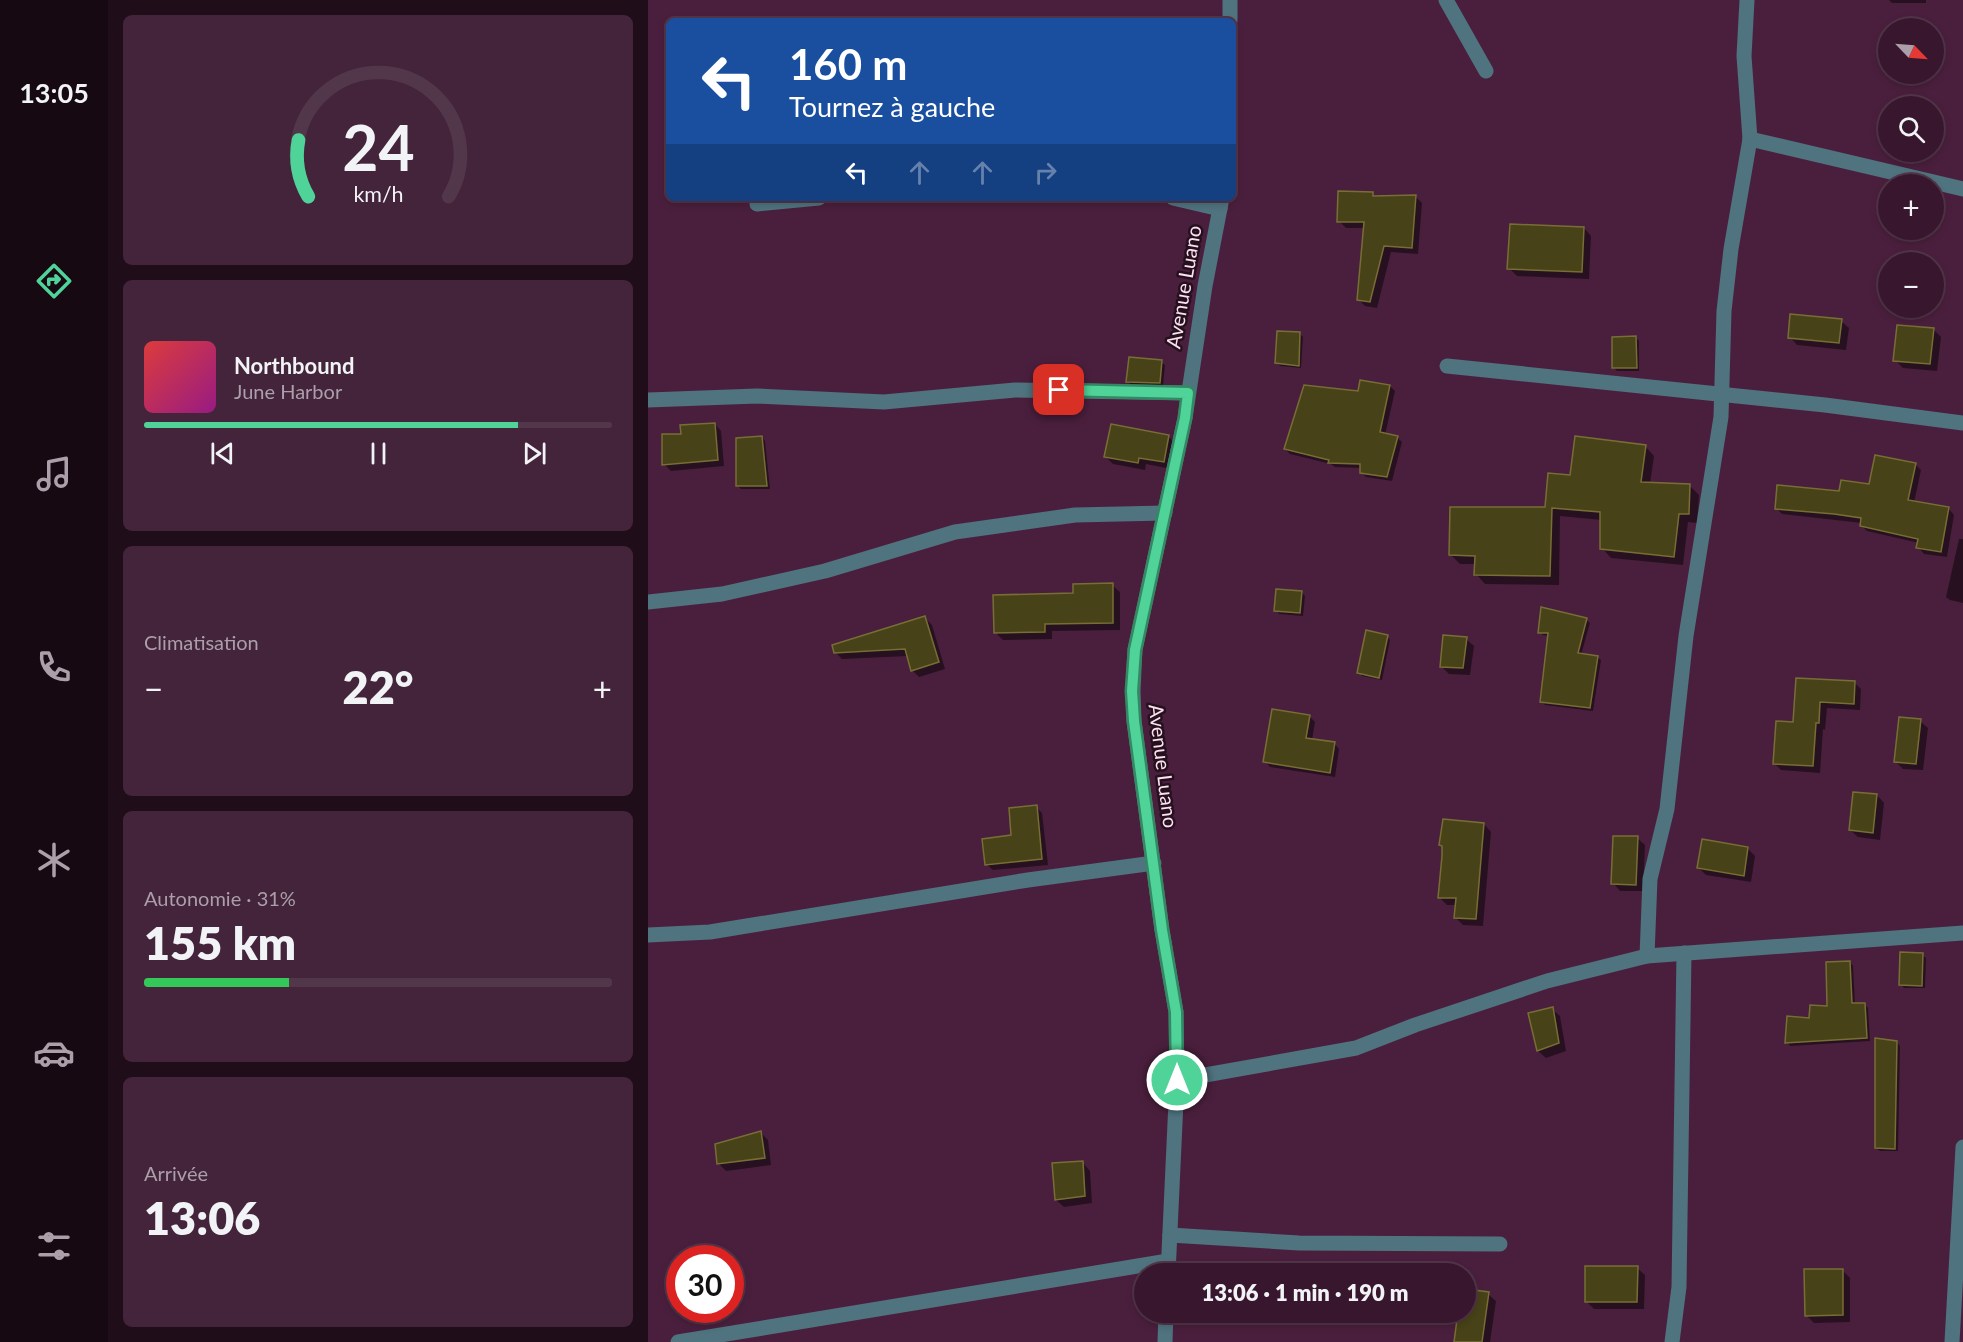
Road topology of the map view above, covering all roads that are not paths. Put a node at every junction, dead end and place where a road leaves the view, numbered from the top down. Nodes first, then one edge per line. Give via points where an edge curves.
1 (1230, 0) edge
2 (1446, 0) edge
3 (1747, 0) edge
4 (1230, 18) edge
5 (1486, 71) dead end
6 (1750, 139) junction
7 (1963, 189) edge
8 (788, 201) edge
9 (1202, 201) edge
10 (1221, 203) edge
11 (757, 204) dead end
12 (1447, 366) dead end
13 (1188, 393) junction
14 (1721, 393) junction
15 (648, 400) edge
16 (1963, 423) edge
17 (1165, 513) junction
18 (648, 602) edge
19 (1154, 863) junction
20 (1963, 933) edge
21 (648, 935) edge
22 (1683, 953) junction
23 (1647, 956) junction
24 (1177, 1080) junction
25 (1963, 1147) edge
26 (1170, 1235) junction
27 (1500, 1244) dead end
28 (1168, 1263) edge
29 (1134, 1272) edge
30 (1166, 1323) edge
31 (678, 1342) edge
32 (1165, 1342) edge
33 (1672, 1342) edge
34 (1952, 1342) edge

1 - 4 street
2 - 5 street
3 - 6 street via 1744,56
6 - 7 street
6 - 14 street via 1731,249
8 - 11 street
9 - 10 street
10 - 13 street, Avenue Luano
12 - 14 street
13 - 15 street via 1015,390 884,402 757,396
13 - 17 street, Avenue Luano
14 - 16 street
14 - 23 street via 1721,417 1678,699 1667,809 1650,879
17 - 18 street via 1075,515 955,532 825,571 722,594
17 - 19 street, Avenue Luano via 1135,650 1132,691
19 - 21 street via 711,932
19 - 24 street, Avenue Luano via 1176,1012
20 - 22 street
22 - 23 street
22 - 33 street via 1680,1287
23 - 24 street via 1547,981 1356,1048
24 - 26 street, Avenue Luano
25 - 34 street
26 - 27 street via 1299,1243
26 - 28 street, Avenue Luano
29 - 31 street
30 - 32 street

